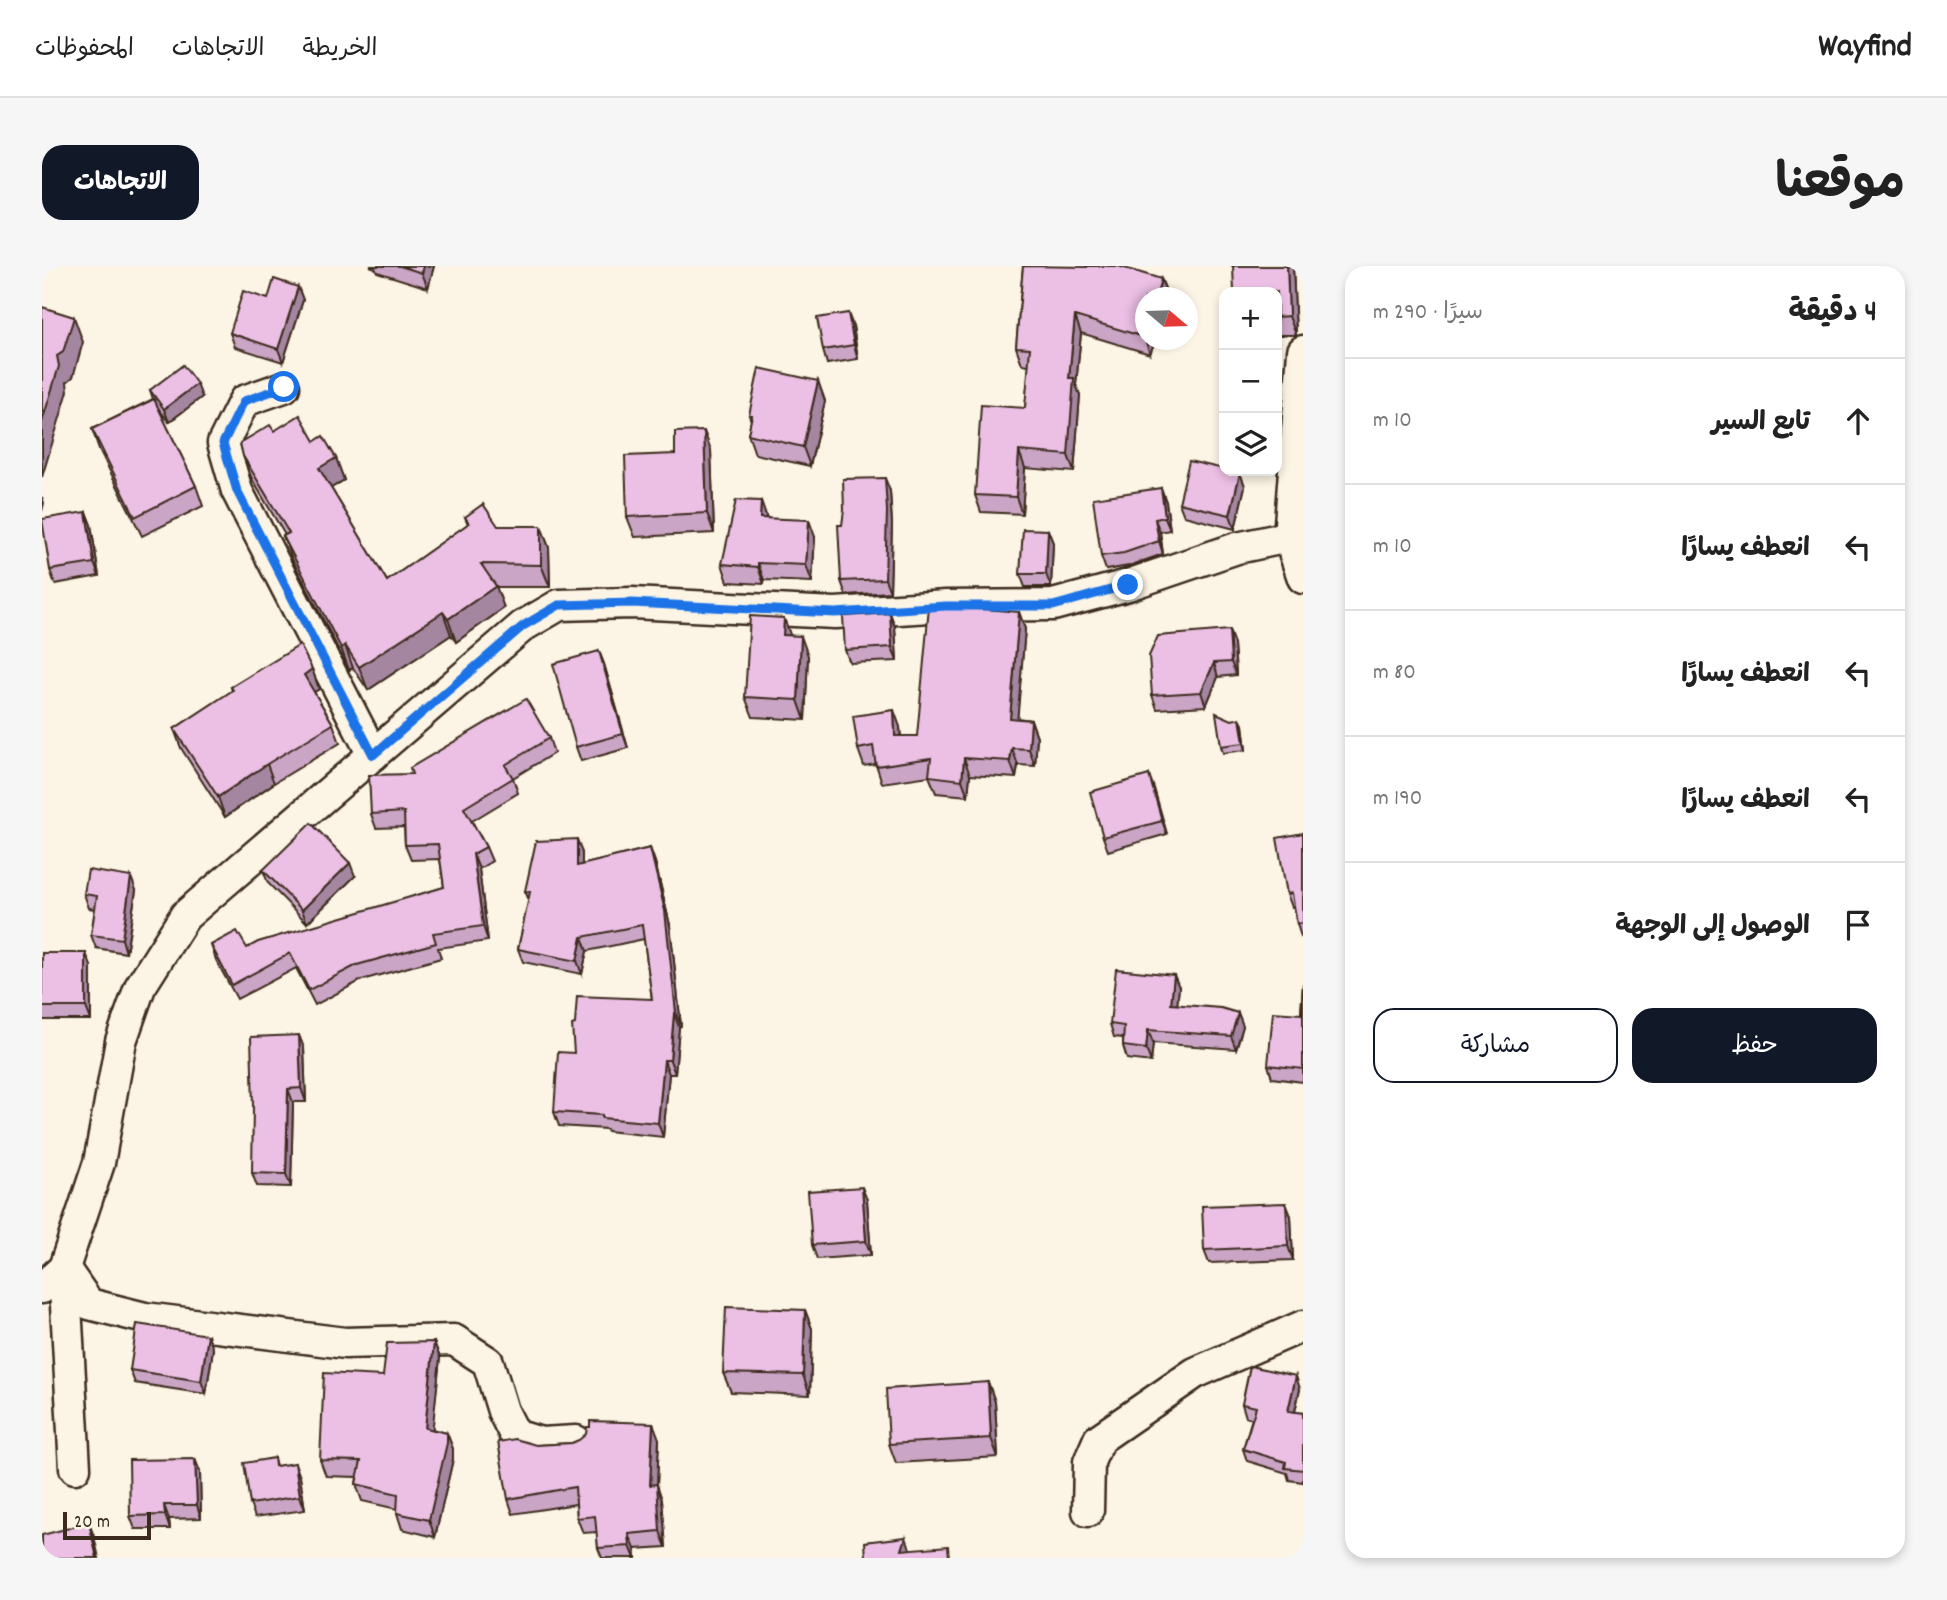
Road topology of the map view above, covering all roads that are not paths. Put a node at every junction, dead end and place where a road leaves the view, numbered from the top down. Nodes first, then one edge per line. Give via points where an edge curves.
1 (1303, 351) edge
2 (284, 387) dead end
3 (1296, 538) edge
4 (1303, 578) edge
5 (373, 755) junction
6 (53, 1278) edge
7 (1303, 1326) edge
8 (576, 1441) edge
9 (75, 1468) dead end
10 (1088, 1511) dead end

1 - 3 street
2 - 5 street via 244,401 223,443 237,491
3 - 4 street
3 - 5 street via 1237,548 1053,606 835,613 632,603 559,605 523,626
5 - 6 street via 185,916 139,988 121,1041 99,1163
6 - 8 street via 89,1304 145,1318 345,1343 454,1340 488,1362 503,1411 516,1435 541,1443
6 - 9 street
7 - 10 street via 1195,1373 1099,1439 1089,1462

